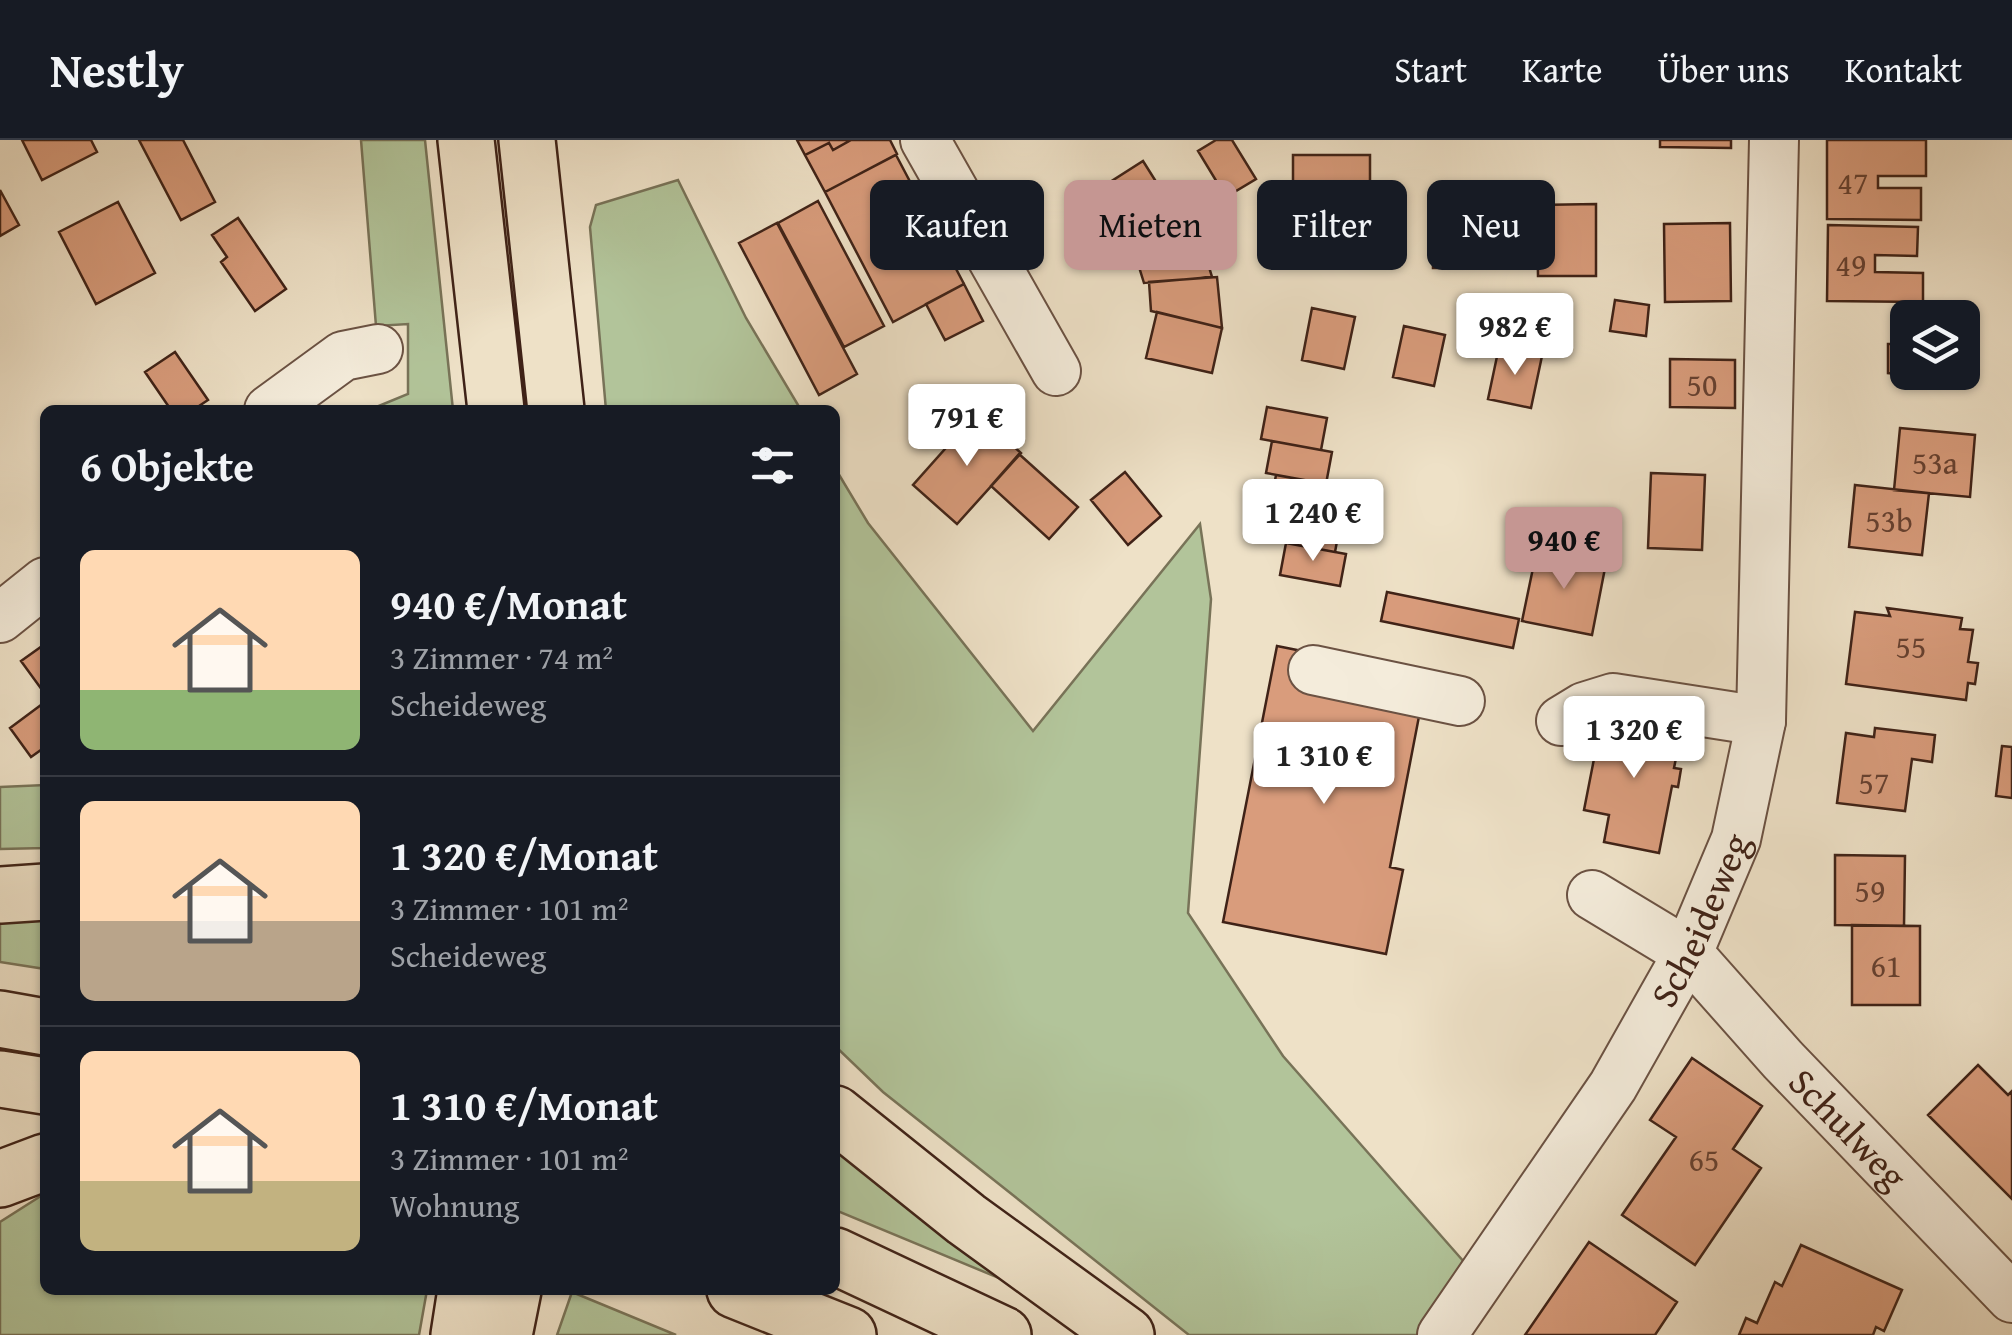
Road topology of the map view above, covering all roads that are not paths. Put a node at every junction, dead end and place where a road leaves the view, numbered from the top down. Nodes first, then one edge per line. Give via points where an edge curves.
1 (466, 140) edge
2 (526, 140) edge
3 (925, 140) edge
4 (1774, 140) edge
5 (378, 349) dead end
6 (1056, 371) dead end
7 (553, 398) edge
8 (494, 400) edge
9 (276, 405) edge
10 (40, 586) edge
11 (0, 618) edge
12 (1314, 670) dead end
13 (1460, 701) dead end
14 (1561, 721) dead end
15 (1761, 721) junction
16 (40, 892) edge
17 (0, 894) edge
18 (1592, 895) dead end
19 (1688, 953) junction
20 (0, 1019) edge
21 (40, 1026) edge
22 (0, 1079) edge
23 (40, 1085) edge
24 (840, 1118) edge
25 (40, 1164) edge
26 (0, 1179) edge
27 (840, 1258) edge
28 (465, 1295) edge
29 (512, 1295) edge
30 (748, 1295) edge
31 (2012, 1298) edge
32 (459, 1335) edge
33 (504, 1335) edge
34 (848, 1335) edge
35 (1003, 1335) edge
36 (1126, 1335) edge
37 (1442, 1335) edge

1 - 8 highway
2 - 7 highway
3 - 6 street
4 - 15 street, Scheideweg
5 - 9 street via 344,356
10 - 11 street
12 - 13 street
14 - 15 street via 1613,698
15 - 19 street, Scheideweg via 1736,839
16 - 17 highway
18 - 19 street, Schulweg
19 - 31 street, Schulweg
19 - 37 street, Scheideweg via 1612,1086
20 - 21 highway
22 - 23 highway
24 - 36 highway
25 - 26 highway
27 - 35 highway
28 - 32 highway
29 - 33 highway
30 - 34 highway

